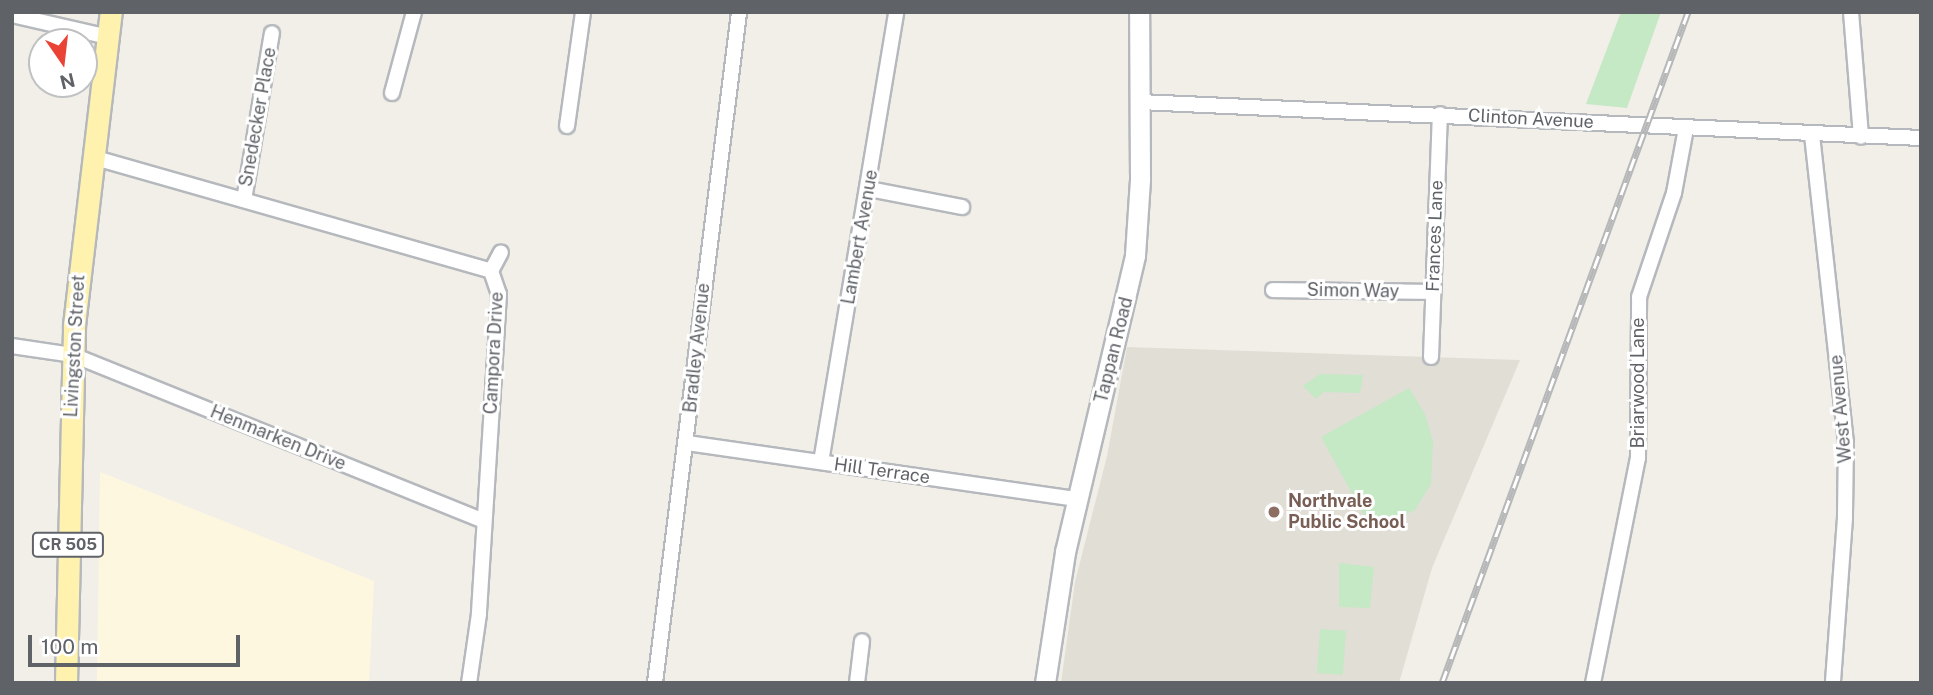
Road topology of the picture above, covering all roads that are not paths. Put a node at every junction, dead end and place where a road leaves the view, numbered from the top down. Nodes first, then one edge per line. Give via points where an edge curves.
1 (111, 12) edge
2 (414, 12) edge
3 (583, 12) edge
4 (739, 12) edge
5 (896, 12) edge
6 (1139, 12) edge
7 (1851, 12) edge
8 (12, 15) edge
9 (272, 33) dead end
10 (108, 37) junction
11 (391, 93) dead end
12 (1140, 102) junction
13 (1440, 114) junction
14 (567, 126) dead end
15 (1686, 128) junction
16 (1812, 135) junction
17 (1861, 137) junction
18 (1921, 138) edge
19 (92, 157) junction
20 (869, 189) junction
21 (244, 200) junction
22 (962, 207) dead end
23 (500, 252) dead end
24 (491, 271) junction
25 (1273, 290) dead end
26 (1433, 292) junction
27 (12, 345) edge
28 (72, 355) junction
29 (1431, 357) dead end
30 (687, 443) junction
31 (821, 462) junction
32 (1077, 499) junction
33 (484, 521) junction
34 (862, 641) dead end
35 (66, 683) edge
36 (469, 683) edge
37 (655, 683) edge
38 (857, 683) edge
39 (1045, 683) edge
40 (1593, 683) edge
41 (1833, 683) edge

1 - 10 main road, Livingston Street / CR 505
2 - 11 street
3 - 14 street
4 - 30 street, Bradley Avenue
5 - 20 street, Lambert Avenue
6 - 12 street, Tappan Road
7 - 17 street
8 - 10 street
9 - 21 street, Snedecker Place
10 - 19 main road, Livingston Street / CR 505
12 - 13 street, Clinton Avenue
12 - 32 street, Tappan Road via 1135,255
13 - 15 street, Clinton Avenue
13 - 26 street, Frances Lane
15 - 16 street, Clinton Avenue
15 - 40 street, Briarwood Lane via 1674,193 1639,297 1638,458
16 - 17 street, Clinton Avenue
16 - 41 street, West Avenue via 1846,442 1846,507
17 - 18 street, Clinton Avenue
19 - 21 street, Campora Drive
19 - 28 main road, Livingston Street / CR 505
20 - 22 street
20 - 31 street, Lambert Avenue
21 - 24 street, Campora Drive
23 - 24 street
24 - 33 street, Campora Drive via 499,294
25 - 26 street, Simon Way
26 - 29 street, Frances Lane
27 - 28 street, Henmarken Drive
28 - 33 street, Henmarken Drive
28 - 35 main road, Livingston Street / CR 505
30 - 31 street, Hill Terrace
30 - 37 street, Bradley Avenue
31 - 32 street, Hill Terrace
32 - 39 street, Tappan Road
33 - 36 street, Campora Drive via 479,614
34 - 38 street

